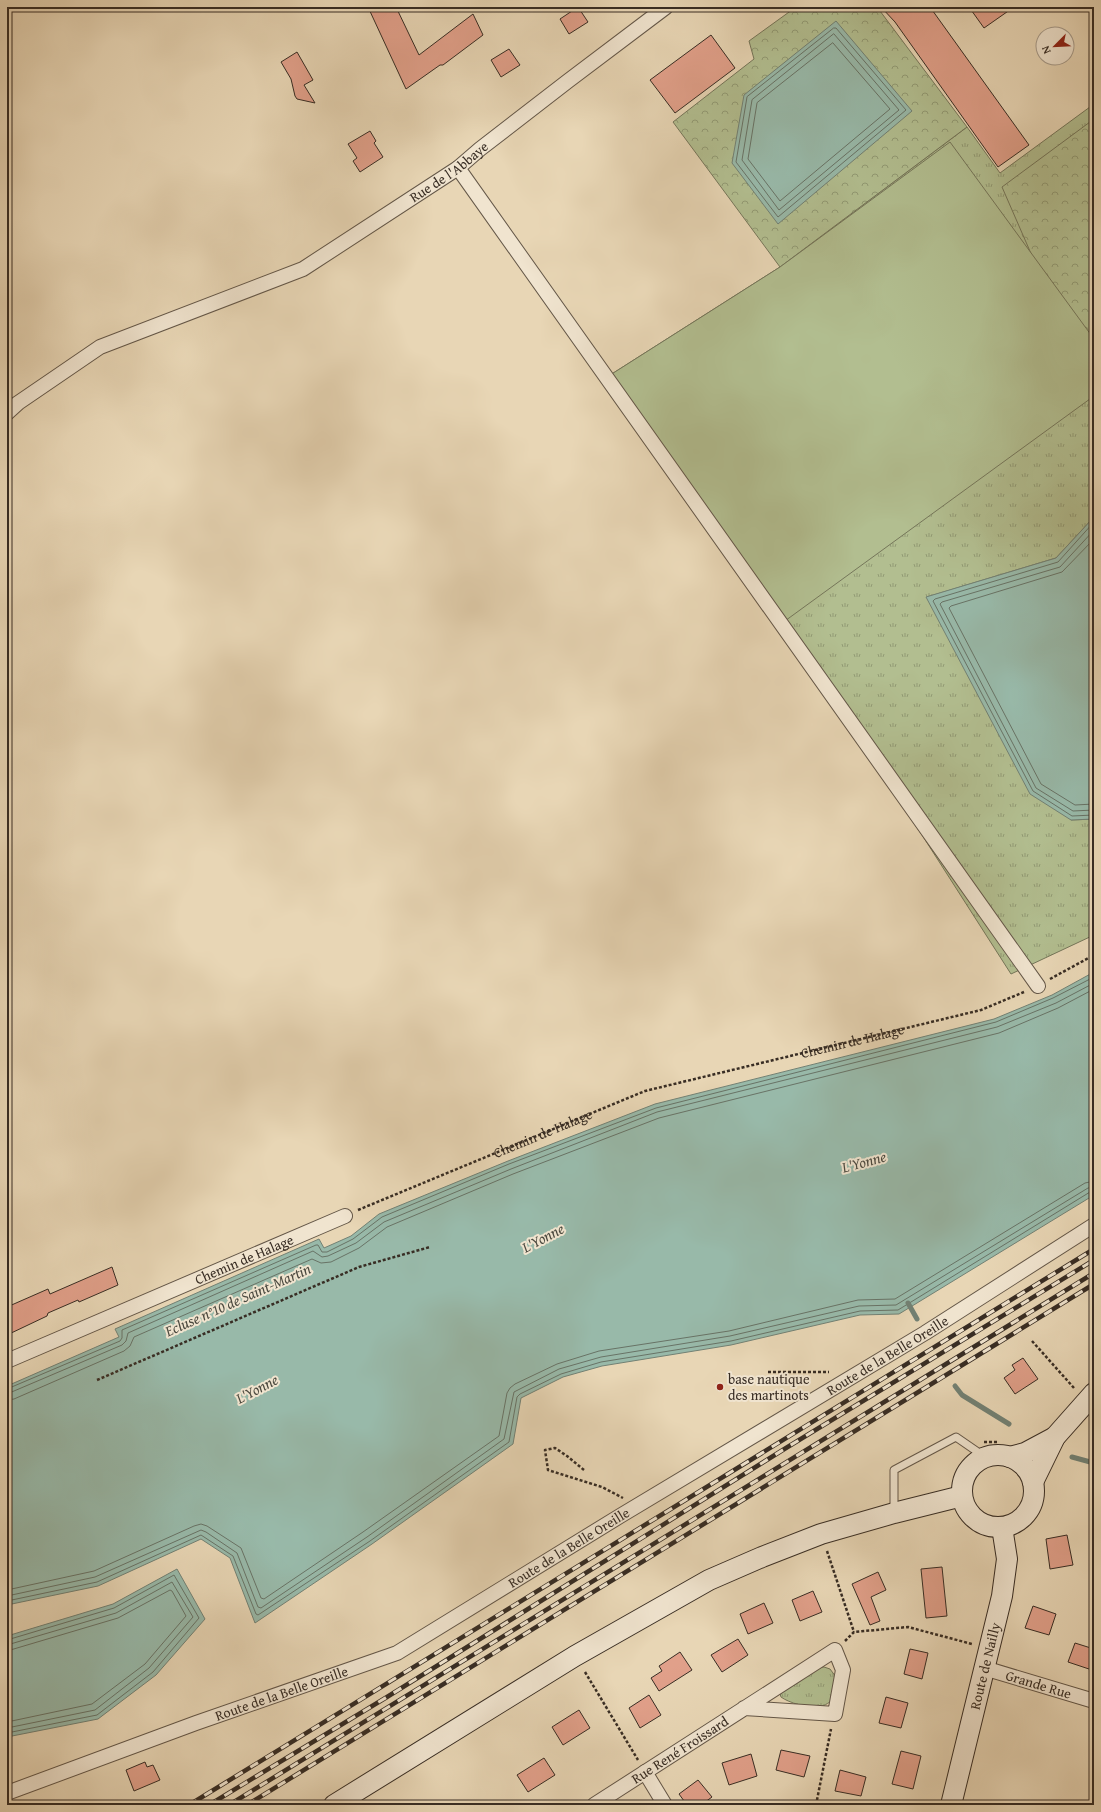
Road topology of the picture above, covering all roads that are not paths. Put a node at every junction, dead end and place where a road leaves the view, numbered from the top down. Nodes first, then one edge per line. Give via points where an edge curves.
1 (666, 7) edge
2 (458, 168) junction
3 (7, 413) edge
4 (1038, 986) road end
5 (345, 1216) road end
6 (1094, 1225) edge
7 (7, 1361) edge
8 (1090, 1397) edge
9 (1055, 1437) junction
10 (1007, 1449) junction
11 (985, 1457) junction
12 (1033, 1482) junction
13 (962, 1496) junction
14 (894, 1513) junction
15 (1002, 1526) junction
16 (984, 1668) junction
17 (1094, 1702) edge
18 (744, 1708) junction
19 (645, 1772) junction
20 (7, 1792) edge
21 (334, 1805) edge
22 (594, 1805) edge
23 (665, 1805) edge
24 (951, 1805) edge

1 - 2 street, Rue de l'Abbaye
2 - 3 street, Rue de l'Abbaye via 303,269 100,347
2 - 4 street
5 - 7 street, Chemin de Halage
6 - 20 street, Route de la Belle Oreille via 925,1333 397,1653
8 - 9 main road
9 - 10 main road via 1025,1453
9 - 12 main road
10 - 11 main road
10 - 12 main road via 1028,1471
11 - 13 main road via 974,1463 967,1472 962,1484
11 - 14 lane via 956,1437 894,1470
12 - 15 main road via 1034,1495 1024,1516 1014,1523
13 - 14 main road
13 - 15 main road via 972,1516 991,1526
14 - 21 main road via 822,1534 709,1580 575,1656
15 - 16 main road, Route de Nailly via 1006,1559 1002,1596
16 - 17 street, Grande Rue
16 - 24 main road, Route de Nailly
18 - 18 street, Rue René Froissard via 835,1650 843,1670 835,1714
18 - 19 street, Rue René Froissard
19 - 22 street, Rue René Froissard
19 - 23 street

